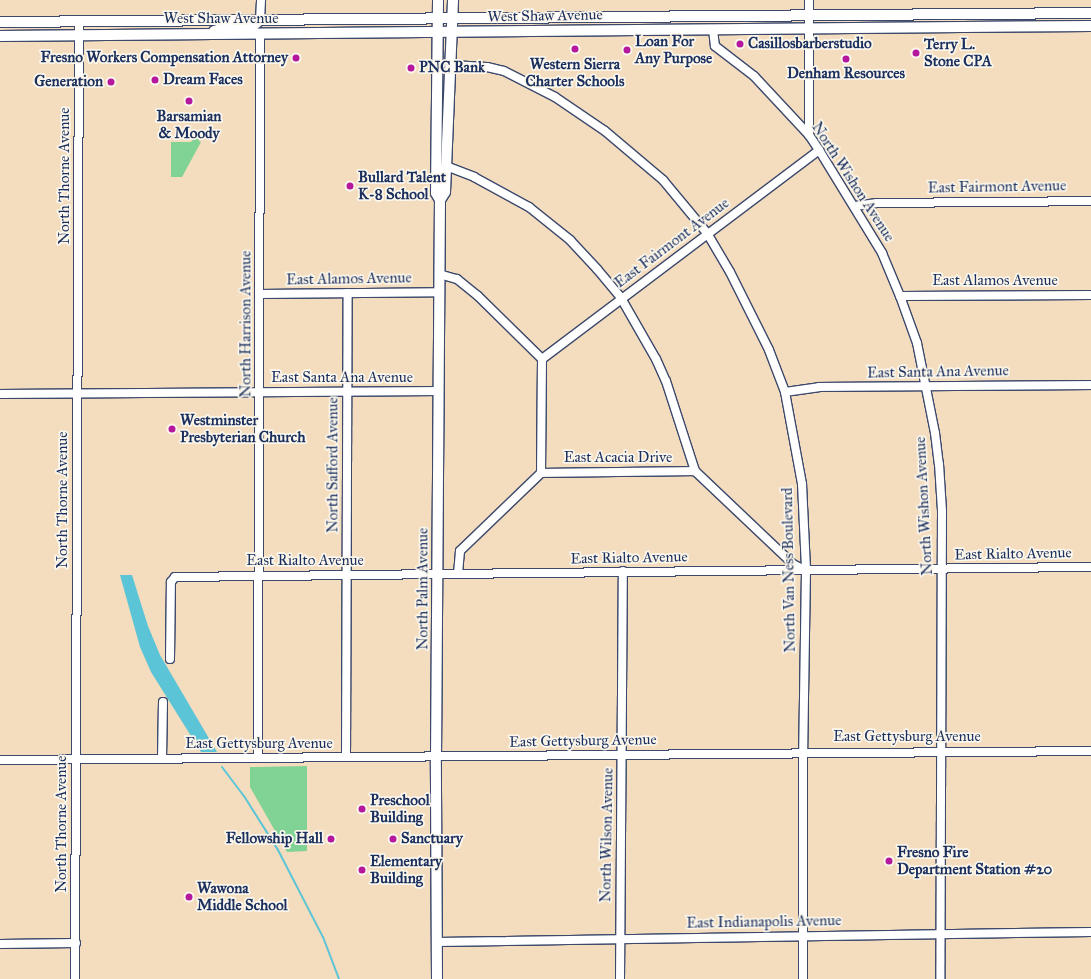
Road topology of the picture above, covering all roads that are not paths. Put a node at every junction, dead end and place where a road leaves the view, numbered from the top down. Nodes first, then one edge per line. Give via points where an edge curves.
1 (261, 0) edge
2 (438, 0) edge
3 (453, 0) edge
4 (809, 0) edge
5 (1091, 13) edge
6 (809, 15) junction
7 (663, 17) junction
8 (296, 19) junction
9 (438, 19) junction
10 (453, 19) junction
11 (260, 20) junction
12 (79, 21) junction
13 (0, 22) edge
14 (1091, 26) edge
15 (809, 28) junction
16 (713, 30) junction
17 (598, 31) junction
18 (438, 32) junction
19 (453, 32) junction
20 (260, 34) junction
21 (79, 35) junction
22 (200, 35) junction
23 (0, 36) edge
24 (451, 65) junction
25 (809, 135) junction
26 (819, 150) junction
27 (446, 166) junction
28 (440, 200) junction
29 (1091, 200) edge
30 (855, 206) junction
31 (707, 233) junction
32 (439, 274) junction
33 (439, 292) junction
34 (348, 293) junction
35 (260, 294) junction
36 (1091, 295) edge
37 (900, 296) junction
38 (621, 298) junction
39 (542, 359) junction
40 (1091, 385) edge
41 (927, 387) junction
42 (438, 391) junction
43 (259, 392) junction
44 (347, 392) junction
45 (785, 392) junction
46 (78, 393) junction
47 (0, 394) edge
48 (695, 471) junction
49 (541, 473) junction
50 (1091, 567) edge
51 (942, 569) junction
52 (806, 570) junction
53 (623, 571) junction
54 (346, 574) junction
55 (438, 574) junction
56 (458, 574) junction
57 (258, 575) junction
58 (170, 659) dead end
59 (163, 702) dead end
60 (941, 751) junction
61 (1091, 751) edge
62 (803, 752) junction
63 (622, 755) junction
64 (436, 756) junction
65 (346, 757) junction
66 (258, 758) junction
67 (76, 759) junction
68 (162, 759) junction
69 (0, 760) edge
70 (1091, 932) edge
71 (941, 933) junction
72 (804, 935) junction
73 (620, 939) junction
74 (437, 942) junction
75 (76, 943) junction
76 (0, 944) edge
77 (75, 979) edge
78 (436, 979) edge
79 (620, 979) edge
80 (803, 979) edge
81 (940, 979) edge

1 - 11 street
2 - 9 main road, North Palm Avenue
3 - 10 main road, North Palm Avenue
4 - 6 street
5 - 6 main road, West Shaw Avenue
6 - 7 main road, West Shaw Avenue
6 - 15 street
7 - 10 main road, West Shaw Avenue
7 - 17 main road via 654,24 611,24
8 - 9 main road, West Shaw Avenue
8 - 11 main road, West Shaw Avenue
8 - 20 main road via 291,26 266,26
9 - 10 main road, West Shaw Avenue
9 - 18 main road, North Palm Avenue
10 - 19 main road, North Palm Avenue
11 - 12 main road, West Shaw Avenue
11 - 22 main road via 253,26 227,27
12 - 13 main road, West Shaw Avenue
12 - 21 street, North Thorne Avenue
14 - 15 main road, West Shaw Avenue
15 - 16 main road, West Shaw Avenue
15 - 25 street
16 - 17 main road, West Shaw Avenue
16 - 25 street, North Wishon Avenue via 715,46 754,76
17 - 19 main road, West Shaw Avenue
18 - 19 main road, West Shaw Avenue
18 - 20 main road, West Shaw Avenue
18 - 28 main road, North Palm Avenue via 436,193
19 - 24 main road, North Palm Avenue
20 - 22 main road, West Shaw Avenue
20 - 35 street, North Harrison Avenue
21 - 22 main road, West Shaw Avenue
21 - 23 main road, West Shaw Avenue
21 - 46 street, North Thorne Avenue
24 - 27 main road, North Palm Avenue
24 - 31 street, North Van Ness Boulevard via 487,67 504,71 556,97 581,113 663,180
25 - 26 street, North Wishon Avenue
26 - 30 street, North Wishon Avenue
26 - 31 street, East Fairmont Avenue
27 - 28 main road, North Palm Avenue via 445,192
27 - 38 street via 474,177 518,200 540,215 570,240
28 - 32 main road, North Palm Avenue
29 - 30 street, East Fairmont Avenue via 877,203
30 - 37 street, North Wishon Avenue via 882,253
31 - 38 street, East Fairmont Avenue
31 - 45 street, North Van Ness Boulevard via 749,308
32 - 33 main road, North Palm Avenue
32 - 39 street via 463,283
33 - 34 street, East Alamos Avenue
33 - 42 main road, North Palm Avenue
34 - 35 street, East Alamos Avenue
34 - 44 street, North Safford Avenue
35 - 43 street, North Harrison Avenue
36 - 37 street, East Alamos Avenue
37 - 41 street, North Wishon Avenue via 917,343
38 - 39 street, East Fairmont Avenue
38 - 48 street via 666,381
39 - 49 street
40 - 41 street, East Santa Ana Avenue
41 - 45 street, East Santa Ana Avenue via 818,387
41 - 51 street, North Wishon Avenue via 939,464
42 - 44 street, East Santa Ana Avenue
42 - 55 main road, North Palm Avenue
43 - 44 street, East Santa Ana Avenue
43 - 46 street, East Santa Ana Avenue
43 - 57 street, North Harrison Avenue
44 - 54 street, North Safford Avenue
45 - 52 street, North Van Ness Boulevard via 802,484
46 - 47 street, East Santa Ana Avenue
46 - 67 street, North Thorne Avenue
48 - 49 street, East Acacia Drive
48 - 52 street via 793,564
49 - 56 street via 460,552
50 - 51 street, East Rialto Avenue
51 - 52 street, East Rialto Avenue
51 - 60 street, North Wishon Avenue
52 - 53 street, East Rialto Avenue
52 - 62 street, North Van Ness Boulevard
53 - 56 street, East Rialto Avenue
53 - 63 street, North Wilson Avenue
54 - 55 street, East Rialto Avenue
54 - 57 street, East Rialto Avenue
54 - 65 street, North Safford Avenue
55 - 56 street, East Rialto Avenue
55 - 64 main road, North Palm Avenue
57 - 58 street, East Rialto Avenue via 175,577 171,582
57 - 66 street, North Harrison Avenue
59 - 68 street
60 - 61 street, East Gettysburg Avenue
60 - 62 street, East Gettysburg Avenue
60 - 71 street, North Wishon Avenue
62 - 63 street, East Gettysburg Avenue
62 - 72 street, North Van Ness Boulevard
63 - 64 street, East Gettysburg Avenue
63 - 73 street, North Wilson Avenue
64 - 65 street, East Gettysburg Avenue
64 - 74 main road, North Palm Avenue
65 - 66 street, East Gettysburg Avenue
66 - 68 street, East Gettysburg Avenue
67 - 68 street, East Gettysburg Avenue
67 - 69 street, East Gettysburg Avenue
67 - 75 street, North Thorne Avenue
70 - 71 street, East Indianapolis Avenue
71 - 72 street, East Indianapolis Avenue
71 - 81 street, North Wishon Avenue
72 - 73 street, East Indianapolis Avenue
72 - 80 street, North Van Ness Boulevard
73 - 74 street, East Indianapolis Avenue
73 - 79 street, North Wilson Avenue
74 - 78 main road, North Palm Avenue
75 - 76 street
75 - 77 street, North Thorne Avenue

